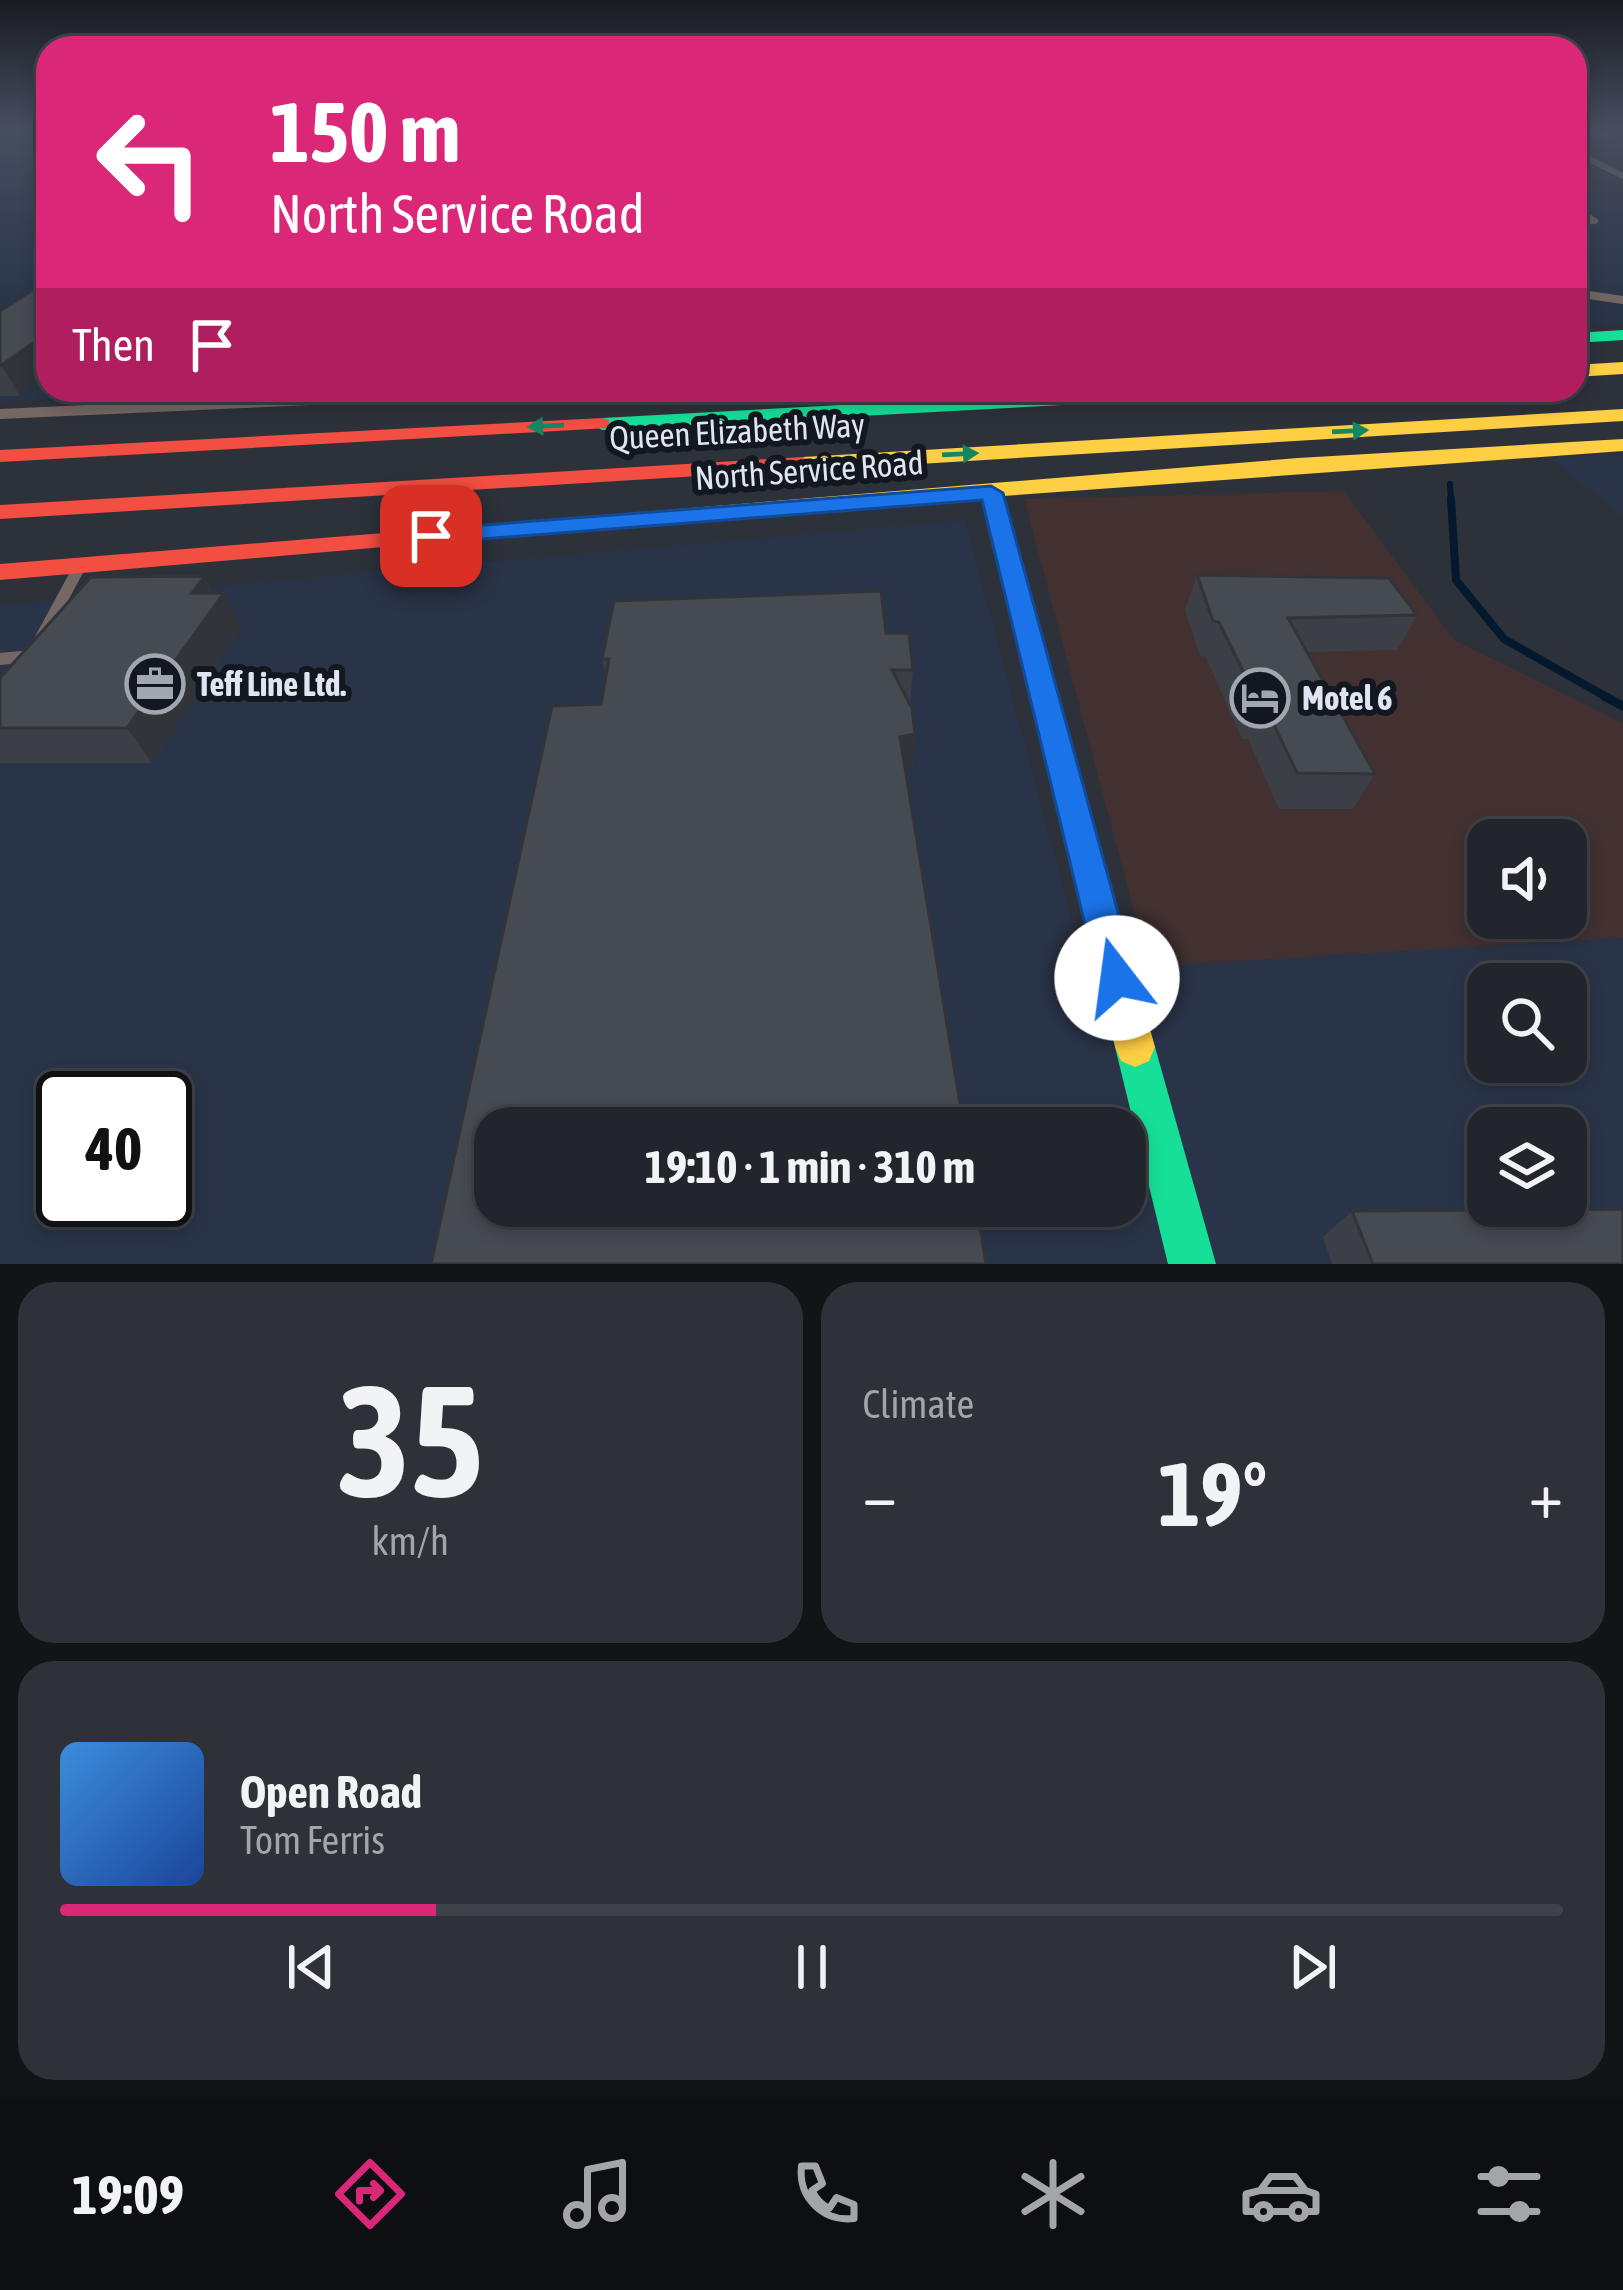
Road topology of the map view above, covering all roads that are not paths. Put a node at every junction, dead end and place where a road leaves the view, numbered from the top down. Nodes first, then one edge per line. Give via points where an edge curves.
1 (1587, 289) edge
2 (1587, 292) edge
3 (1593, 292) junction
4 (1623, 300) edge
5 (1623, 335) edge
6 (1587, 337) edge
7 (1623, 368) edge
8 (1587, 370) edge
9 (266, 402) edge
10 (999, 402) edge
11 (0, 414) edge
12 (1623, 416) edge
13 (0, 438) edge
14 (178, 445) junction
15 (1623, 445) edge
16 (0, 456) edge
17 (718, 468) junction
18 (991, 493) junction
19 (0, 512) edge
20 (0, 539) edge
21 (80, 565) junction
22 (0, 572) edge
23 (31, 656) junction
24 (0, 659) edge
25 (22, 670) edge
26 (1192, 1264) edge

1 - 3 lane
2 - 3 lane
3 - 4 lane
5 - 6 main road
7 - 8 main road
9 - 11 street
10 -> 14 main road, Queen Elizabeth Way
17 -> 12 main road, Queen Elizabeth Way
13 - 14 main road via 107,434
14 - 16 main road, Queen Elizabeth Way
15 - 18 main road, North Service Road
17 - 19 main road, Queen Elizabeth Way
17 - 20 main road
18 - 21 main road, North Service Road
18 - 26 main road
21 - 22 main road, North Service Road
21 - 23 lane
23 - 24 lane
23 - 25 lane

